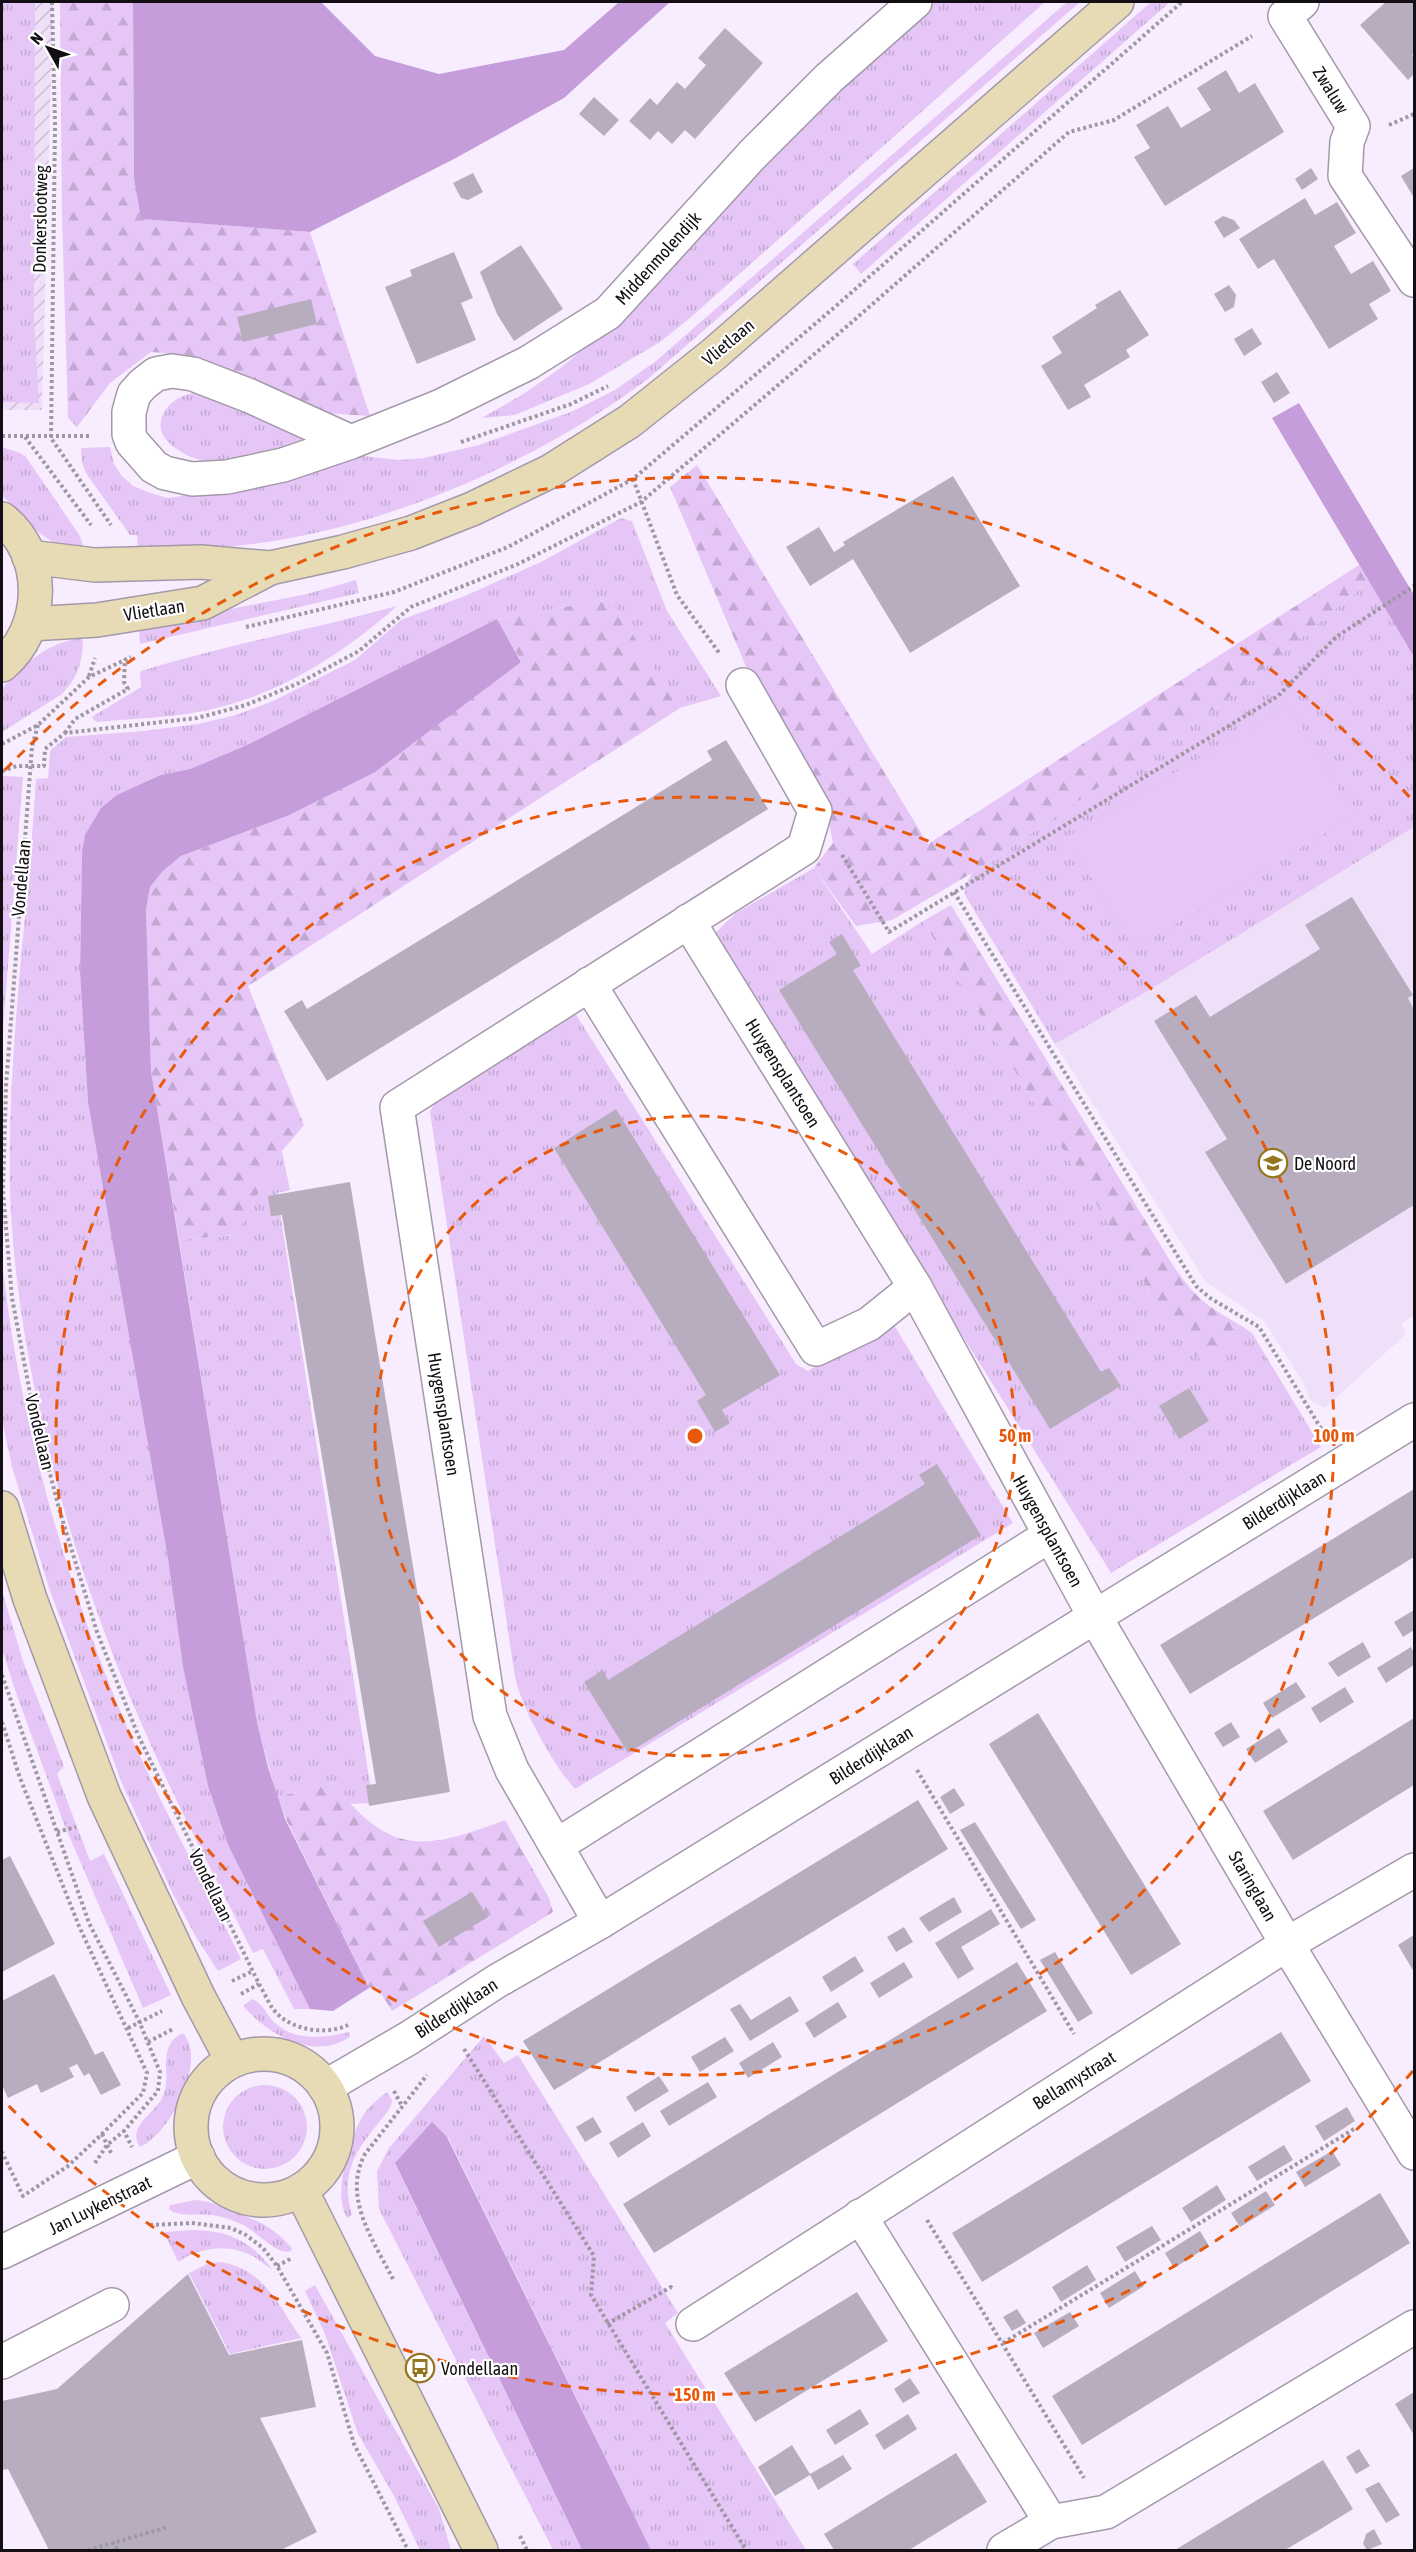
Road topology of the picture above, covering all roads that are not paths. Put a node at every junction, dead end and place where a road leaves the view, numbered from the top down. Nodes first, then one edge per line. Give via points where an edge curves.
1 (915, 2) edge
2 (1118, 2) edge
3 (1302, 2) edge
4 (1414, 280) edge
5 (351, 441) junction
6 (2, 519) edge
7 (29, 557) junction
8 (270, 567) junction
9 (30, 624) junction
10 (2, 664) edge
11 (743, 685) road end
12 (688, 921) junction
13 (589, 984) junction
14 (915, 1287) junction
15 (1414, 1420) edge
16 (2, 1508) edge
17 (1050, 1535) junction
18 (1095, 1617) junction
19 (556, 1846) junction
20 (1414, 1870) edge
21 (600, 1922) junction
22 (1287, 1944) junction
23 (232, 2060) junction
24 (325, 2087) junction
25 (1414, 2153) edge
26 (198, 2157) junction
27 (301, 2190) junction
28 (860, 2216) junction
29 (2, 2252) edge
30 (111, 2305) dead end
31 (693, 2324) road end
32 (1414, 2327) edge
33 (2, 2362) edge
34 (1051, 2522) junction
35 (481, 2550) edge
36 (1004, 2550) edge

1 - 5 street, Middenmolendijk via 829,78 752,155 608,313 518,368 441,406
2 - 8 street, Vlietlaan via 806,276 630,421 551,471 472,509 399,536
3 - 4 street, Zwaluw via 1285,16 1353,126 1347,142 1346,176
5 - 5 street, Middenmolendijk via 250,396 193,374 172,371 156,374 143,384 134,394 129,412 129,434 137,449 154,467 192,479 227,477 283,465
6 - 7 street via 20,538
7 - 8 street, Vlietlaan via 95,564 201,562
7 - 9 street via 36,590
8 - 9 street, Vlietlaan via 203,603 97,620
9 - 10 street
11 - 12 street, Huygensplantsoen via 815,811 804,848
12 - 13 street, Huygensplantsoen
12 - 14 street, Huygensplantsoen
13 - 14 street via 816,1348 868,1324
13 - 19 street, Huygensplantsoen via 397,1107 490,1716 512,1770
14 - 17 street, Huygensplantsoen
15 - 18 street, Bilderdijklaan
16 - 23 street via 30,1599 104,1797
17 - 18 street, Huygensplantsoen
17 - 19 street
18 - 21 street, Bilderdijklaan
18 - 22 street, Staringlaan
19 - 21 street, Huygensplantsoen
20 - 22 street, Bellamystraat
21 - 24 street, Bilderdijklaan via 497,1980
22 - 25 street, Staringlaan
22 - 28 street, Bellamystraat
23 - 24 street via 259,2053 286,2056 310,2069
23 - 26 street via 209,2077 194,2101 189,2129
24 - 27 street via 336,2112 337,2135 331,2157 319,2176
26 - 27 street via 210,2177 230,2192 253,2200 278,2199
26 - 29 street, Jan Luykenstraat
27 - 35 street
28 - 31 street, Bellamystraat
28 - 34 street
30 - 33 street
32 - 34 street via 1106,2512
34 - 36 street

